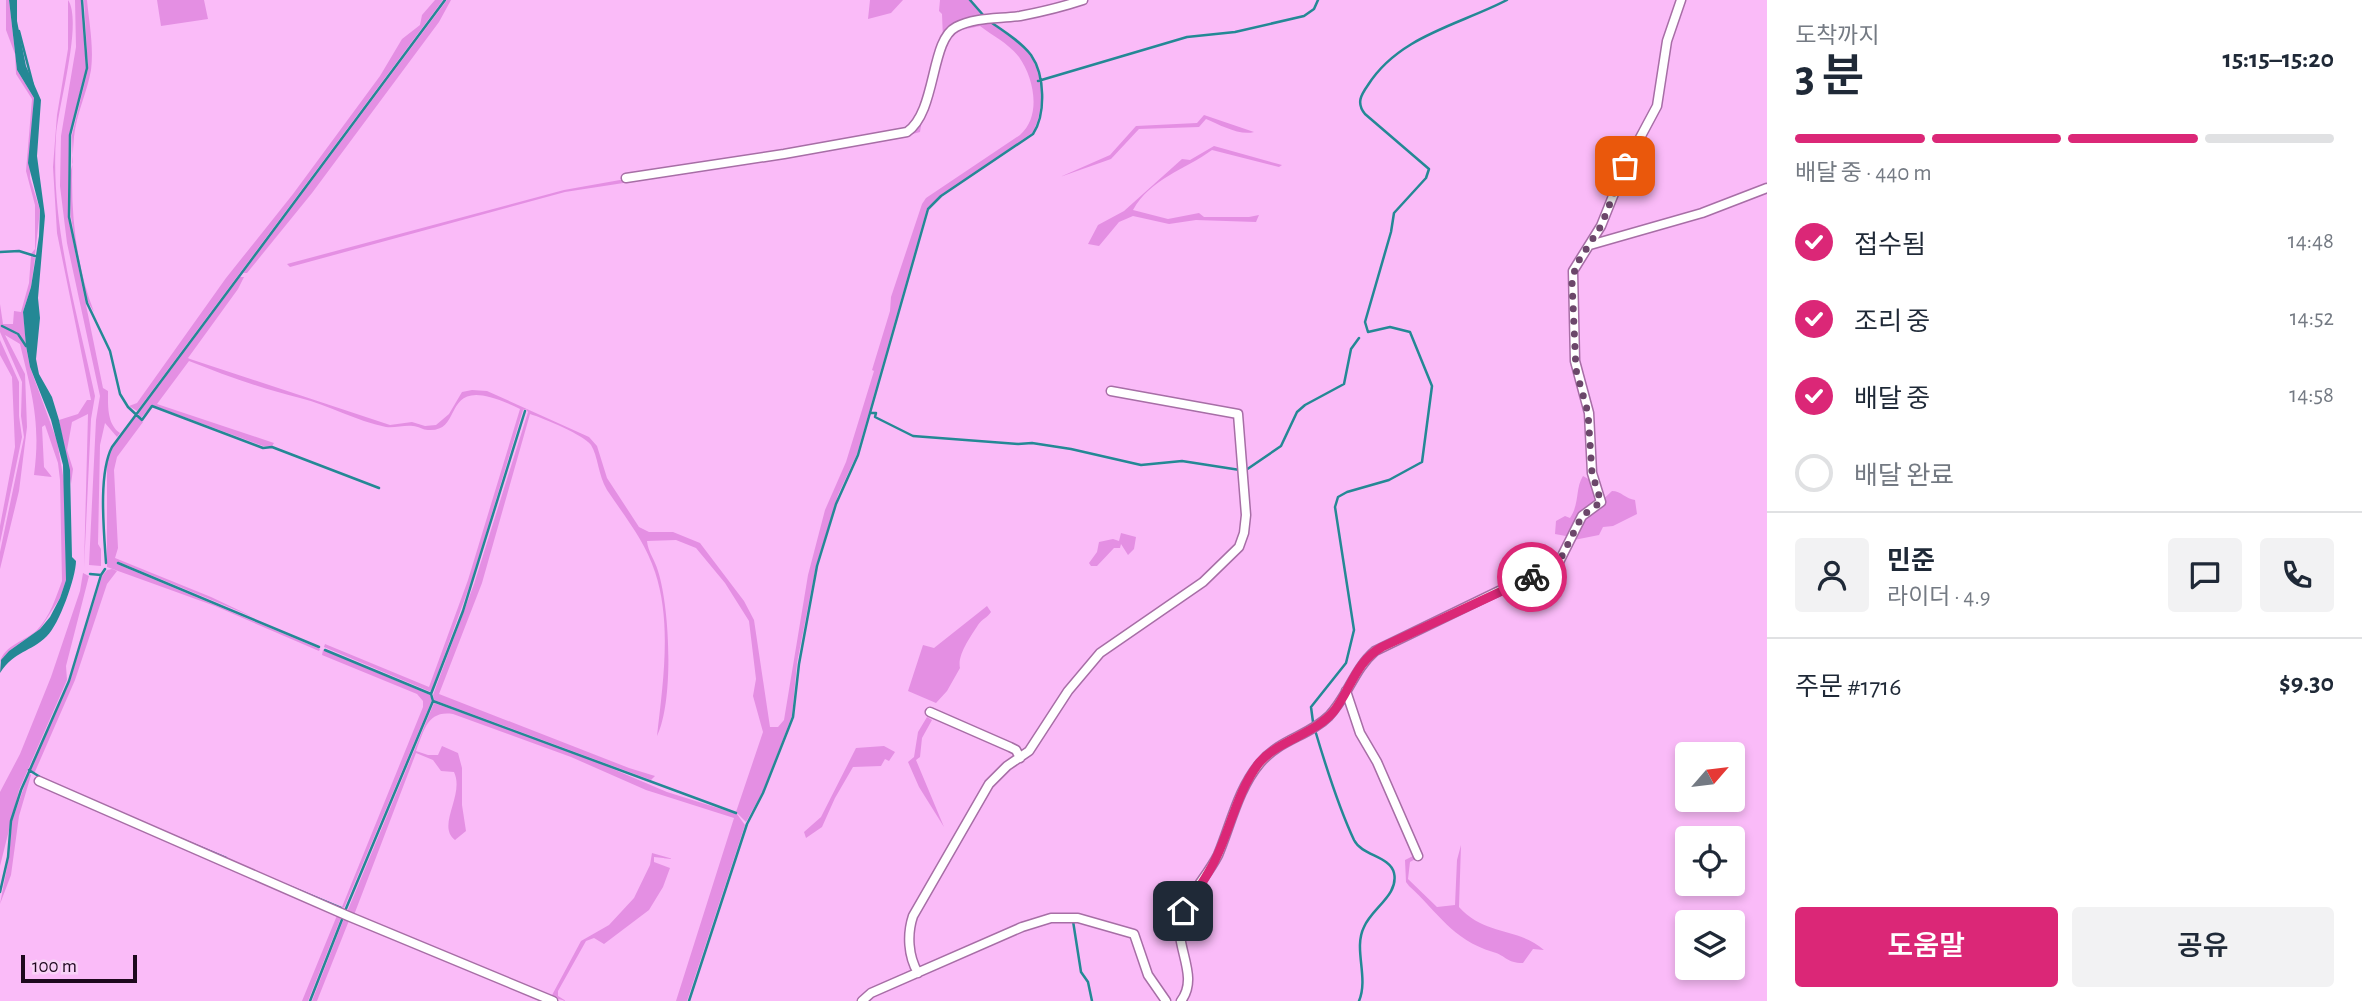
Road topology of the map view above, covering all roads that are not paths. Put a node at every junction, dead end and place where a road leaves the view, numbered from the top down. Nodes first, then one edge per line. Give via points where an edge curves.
1 (1083, 0) edge
2 (1681, 0) edge
3 (626, 178) dead end
4 (1767, 188) edge
5 (1590, 245) junction
6 (1111, 391) dead end
7 (1346, 691) junction
8 (930, 712) dead end
9 (1020, 758) junction
10 (39, 781) dead end
11 (1418, 856) dead end
12 (918, 973) junction
13 (553, 1001) edge
14 (862, 1001) edge
15 (1166, 1001) edge
16 (1181, 1001) edge

1 - 3 street via 951,30 920,120 907,132
2 - 5 street via 1667,41 1657,106
4 - 5 street via 1702,214
5 - 7 street via 1576,265 1572,282 1575,361 1588,413 1592,473 1601,502 1582,516 1559,562 1375,651
6 - 9 street via 1238,414 1244,533 1235,553 1217,570 1100,653
7 - 11 street via 1360,733
7 - 16 street via 1329,715 1260,762 1245,785 1217,855 1183,911 1181,936 1189,982
8 - 9 street via 1016,750
9 - 12 street via 989,784 918,903 909,936
10 - 13 street
12 - 14 street
12 - 15 street via 1041,920 1078,918 1134,934 1148,975

